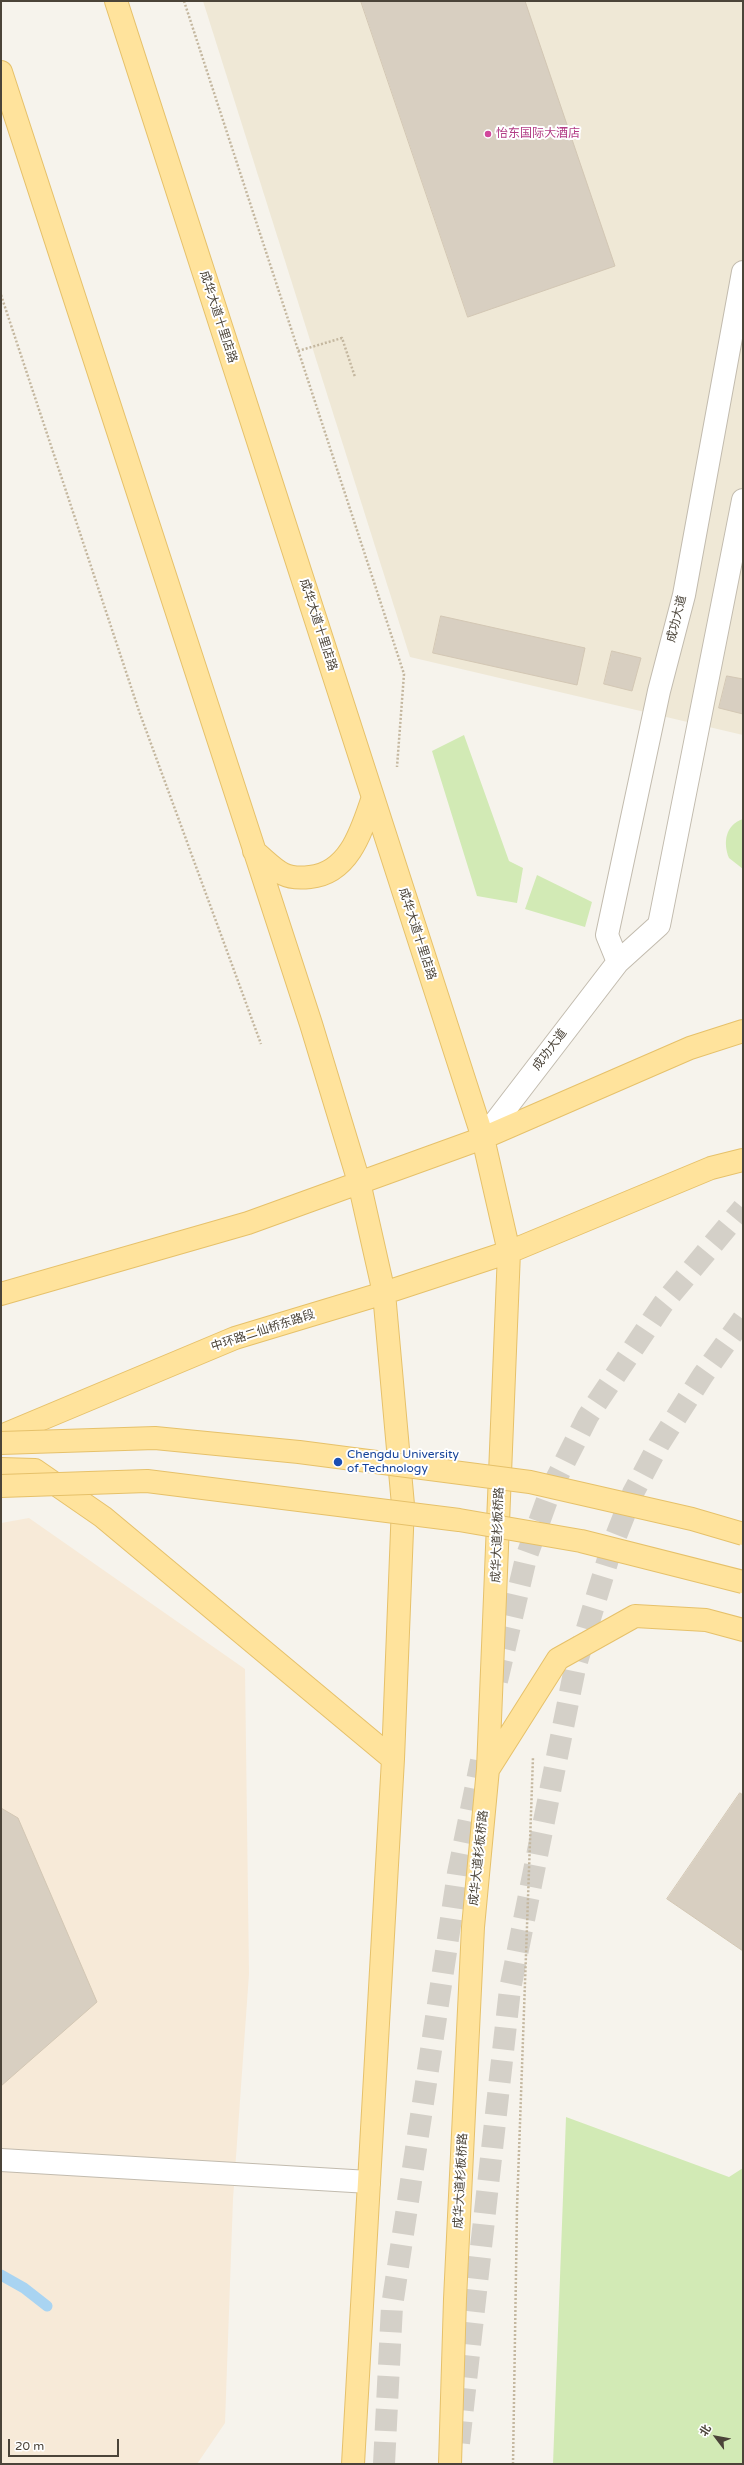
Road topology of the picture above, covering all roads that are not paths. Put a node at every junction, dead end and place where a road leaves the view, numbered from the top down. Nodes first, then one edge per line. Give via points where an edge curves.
1 (116, 1) edge
2 (1, 72) edge
3 (743, 272) edge
4 (743, 500) edge
5 (373, 797) junction
6 (254, 851) junction
7 (618, 962) junction
8 (743, 1031) edge
9 (483, 1138) junction
10 (743, 1160) edge
11 (359, 1182) junction
12 (509, 1252) junction
13 (1, 1294) edge
14 (384, 1294) junction
15 (1, 1436) edge
16 (1, 1444) edge
17 (1, 1469) edge
18 (1, 1486) edge
19 (743, 1534) edge
20 (743, 1582) edge
21 (743, 1630) edge
22 (393, 1759) junction
23 (488, 1769) junction
24 (1, 2160) edge
25 (369, 2182) junction
26 (353, 2464) edge
27 (450, 2464) edge

1 - 5 main road, 成华大道十里店路
2 - 6 main road
3 - 7 street, 成功大道 via 684,594 659,691 607,935
4 - 7 street, 成功大道 via 659,926
5 - 6 main road via 354,847 342,863 318,876 301,878 283,874
5 - 9 main road, 成华大道十里店路
6 - 11 main road
7 - 9 street, 成功大道
8 - 9 main road via 690,1048
9 - 11 main road
9 - 12 main road, 成华大道十里店路
10 - 12 main road, 中环路二仙桥东路段 via 711,1168
11 - 13 main road via 248,1223
11 - 14 main road
12 - 14 main road, 中环路二仙桥东路段
12 - 23 main road, 成华大道杉板桥路
14 - 15 main road, 中环路二仙桥东路段 via 235,1338
14 - 22 main road via 403,1505
16 - 19 main road, bridge via 155,1438 299,1452 530,1482 692,1519
17 - 22 main road via 35,1470 103,1517
18 - 20 main road, bridge via 147,1481 459,1520 581,1541
21 - 23 main road via 706,1620 635,1616 558,1658
22 - 25 main road
23 - 27 main road, 成华大道杉板桥路 via 473,1927 455,2299
24 - 25 street
25 - 26 main road

